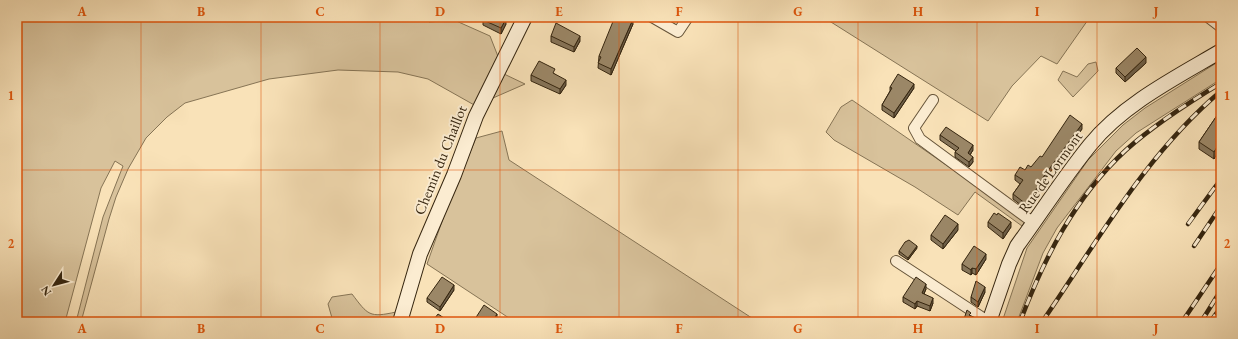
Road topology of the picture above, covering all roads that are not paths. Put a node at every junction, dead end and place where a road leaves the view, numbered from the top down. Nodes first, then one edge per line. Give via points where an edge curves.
1 (525, 17) edge
2 (652, 17) edge
3 (688, 17) edge
4 (1208, 17) edge
5 (1221, 27) edge
6 (1221, 51) edge
7 (933, 100) dead end
8 (1034, 223) junction
9 (896, 260) dead end
10 (400, 322) edge
11 (989, 322) edge

1 - 10 main road, Chemin du Chaillot via 476,116 420,254
2 - 3 street via 678,32
4 - 5 street
6 - 8 main road, Rue de Lormont via 1148,95 1117,119 1090,144
7 - 8 street via 914,128 920,139
8 - 11 main road, Rue de Lormont via 1017,246
9 - 11 street

